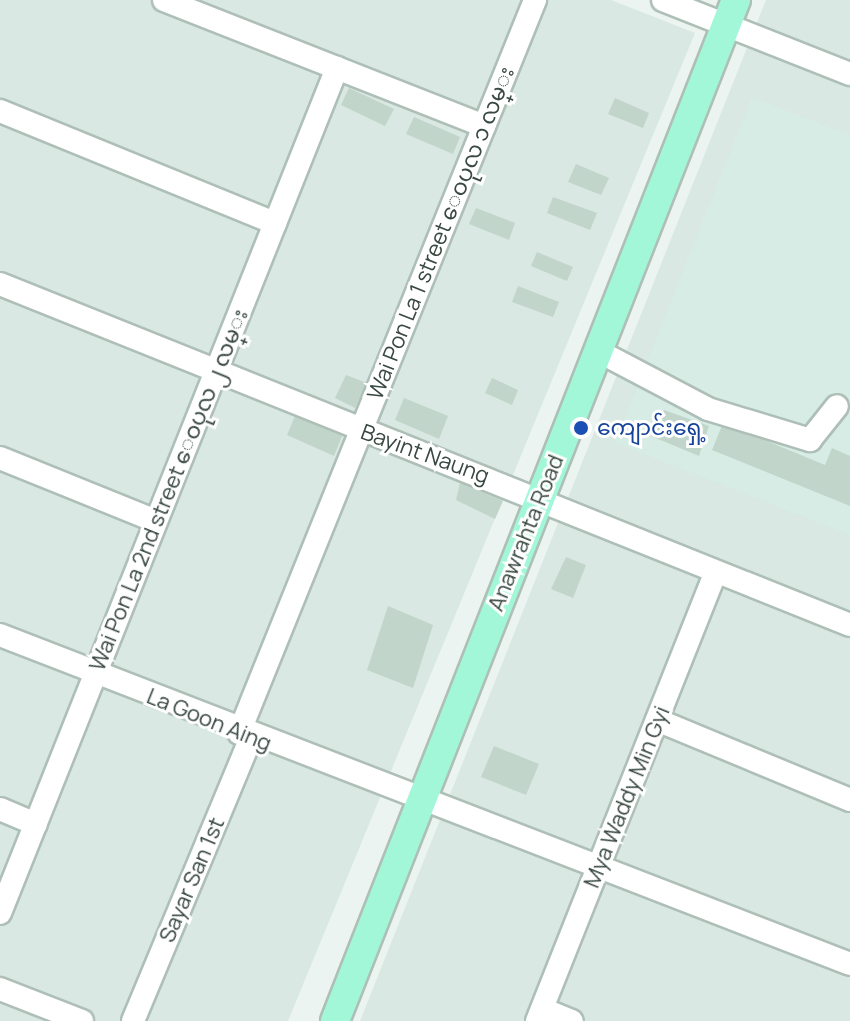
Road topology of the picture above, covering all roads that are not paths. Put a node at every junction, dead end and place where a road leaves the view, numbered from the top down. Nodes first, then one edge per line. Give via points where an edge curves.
1 (164, 0) edge
2 (535, 0) edge
3 (663, 0) edge
4 (731, 12) edge
5 (337, 68) junction
6 (850, 74) edge
7 (0, 111) edge
8 (484, 126) junction
9 (275, 223) junction
10 (0, 284) edge
11 (598, 351) junction
12 (216, 372) junction
13 (837, 406) dead end
14 (361, 430) junction
15 (0, 458) edge
16 (541, 496) junction
17 (156, 521) junction
18 (716, 572) junction
19 (850, 625) edge
20 (0, 635) edge
21 (95, 674) junction
22 (657, 720) junction
23 (245, 736) junction
24 (421, 796) junction
25 (850, 800) edge
26 (0, 809) edge
27 (36, 824) junction
28 (599, 865) junction
29 (0, 913) edge
30 (850, 964) edge
31 (0, 989) edge
32 (540, 1015) edge
33 (82, 1021) edge
34 (133, 1021) edge
35 (335, 1021) edge
36 (572, 1021) edge

1 - 5 street
2 - 8 street, Wai Pon La 1 street ေဝပုလ ၁ လမ္း
3 - 4 street
4 - 6 street
4 - 11 main road, Anawrahta Road
5 - 8 street
5 - 9 street, Wai Pon La 2nd street ေဝပုလ ၂ လမ္း
7 - 9 street
8 - 14 street, Wai Pon La 1 street ေဝပုလ ၁ လမ္း
9 - 12 street, Wai Pon La 2nd street ေဝပုလ ၂ လမ္း
10 - 12 street, Bayint Naung
11 - 13 street via 708,409 810,440
11 - 16 main road, Anawrahta Road
12 - 14 street, Bayint Naung
12 - 17 street, Wai Pon La 2nd street ေဝပုလ ၂ လမ္း
14 - 16 street, Bayint Naung
14 - 23 street, Wai Pon La 1 street ေဝပုလ ၁ လမ္း
15 - 17 street
16 - 18 street, Bayint Naung
16 - 24 main road, Anawrahta Road
17 - 21 street, Wai Pon La 2nd street ေဝပုလ ၂ လမ္း
18 - 19 street, Bayint Naung
18 - 22 street, Mya Waddy Min Gyi
20 - 21 street, La Goon Aing
21 - 23 street, La Goon Aing
21 - 27 street, Wai Pon La 2nd street ေဝပုလ ၂ လမ္း
22 - 25 street
22 - 28 street, Mya Waddy Min Gyi
23 - 24 street, La Goon Aing
23 - 34 street, Sayar San 1st
24 - 28 street, La Goon Aing
24 - 35 main road, Anawrahta Road
26 - 27 street
27 - 29 street, Wai Pon La 2nd street ေဝပုလ ၂ လမ္း
28 - 30 street, La Goon Aing
28 - 32 street, Mya Waddy Min Gyi
31 - 33 street
32 - 36 street

